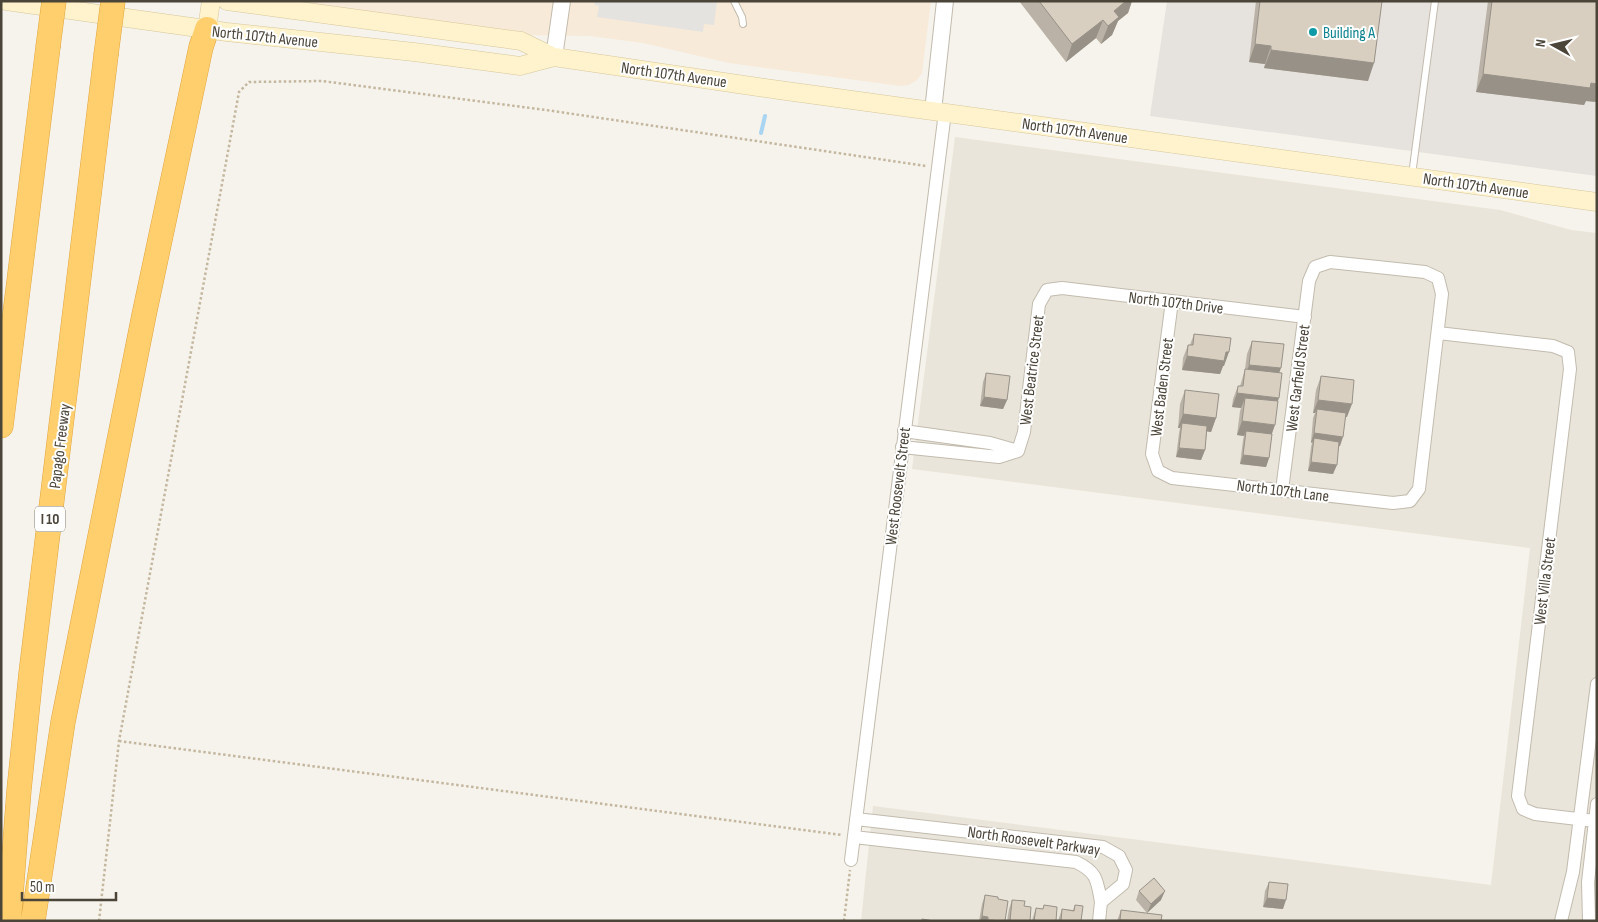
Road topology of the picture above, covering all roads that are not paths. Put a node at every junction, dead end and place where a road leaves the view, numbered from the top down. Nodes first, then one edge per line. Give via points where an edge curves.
1 (6, 1) edge
2 (54, 1) edge
3 (113, 1) edge
4 (211, 1) edge
5 (227, 1) edge
6 (562, 1) edge
7 (734, 1) edge
8 (945, 1) edge
9 (1434, 1) edge
10 (743, 24) dead end
11 (207, 29) junction
12 (554, 57) junction
13 (939, 112) junction
14 (1412, 176) junction
15 (1597, 202) edge
16 (1047, 290) joint
17 (1172, 301) junction
18 (1304, 317) junction
19 (1438, 333) junction
20 (1, 426) edge
21 (904, 431) junction
22 (982, 441) junction
23 (902, 447) junction
24 (1018, 451) junction
25 (980, 456) junction
26 (1158, 471) joint
27 (1282, 490) junction
28 (1597, 684) edge
29 (1597, 804) edge
30 (856, 819) junction
31 (1580, 819) junction
32 (1595, 821) junction
33 (854, 837) junction
34 (1036, 839) junction
35 (1033, 857) junction
36 (851, 860) road end
37 (1101, 902) junction
38 (9, 921) edge
39 (33, 921) edge
40 (1099, 921) edge
41 (1561, 921) edge
42 (1589, 921) edge

1 - 11 main road, North 107th Avenue
2 - 20 highway, bridge
3 - 38 highway, Papago Freeway / I 10, bridge via 31,673 18,790
4 - 11 main road
5 - 12 main road, North 107th Avenue via 521,41
6 - 12 street
7 - 10 lane
8 - 13 street, West Roosevelt Street
9 - 14 lane
11 - 12 main road, North 107th Avenue via 520,66
11 - 39 highway via 200,47 146,306 63,722
12 - 13 main road, North 107th Avenue
13 - 14 main road, North 107th Avenue
13 - 21 street, West Roosevelt Street via 938,168
14 - 15 main road, North 107th Avenue
16 - 17 street, North 107th Drive via 1062,288
16 - 24 street, West Beatrice Street via 1039,304 1024,432
17 - 18 street, North 107th Drive
17 - 26 street, West Baden Street via 1152,454
18 - 19 street, West Garfield Street via 1309,280 1315,267 1330,262 1425,272 1438,278 1442,294
18 - 27 street, West Garfield Street
19 - 27 street, North 107th Lane via 1419,489 1410,501 1393,503
19 - 31 street, West Villa Street via 1553,346 1568,352 1570,369 1518,796 1523,809 1535,814
21 - 22 street
21 - 23 street, West Roosevelt Street
22 - 24 street
22 - 25 street
23 - 25 street
23 - 30 street, West Roosevelt Street
24 - 25 street via 999,457
26 - 27 street, North 107th Lane via 1172,478
28 - 31 street
29 - 32 street
30 - 33 street, West Roosevelt Street
30 - 34 street, North Roosevelt Parkway
31 - 32 street
31 - 41 street via 1573,872
32 - 42 street via 1588,882
33 - 35 street, North Roosevelt Parkway
33 - 36 street, West Roosevelt Street
34 - 35 street
34 - 37 street, North Roosevelt Parkway via 1103,847 1119,856 1126,870 1123,884
35 - 37 street, North Roosevelt Parkway via 1076,862 1088,868 1097,878
37 - 40 street

